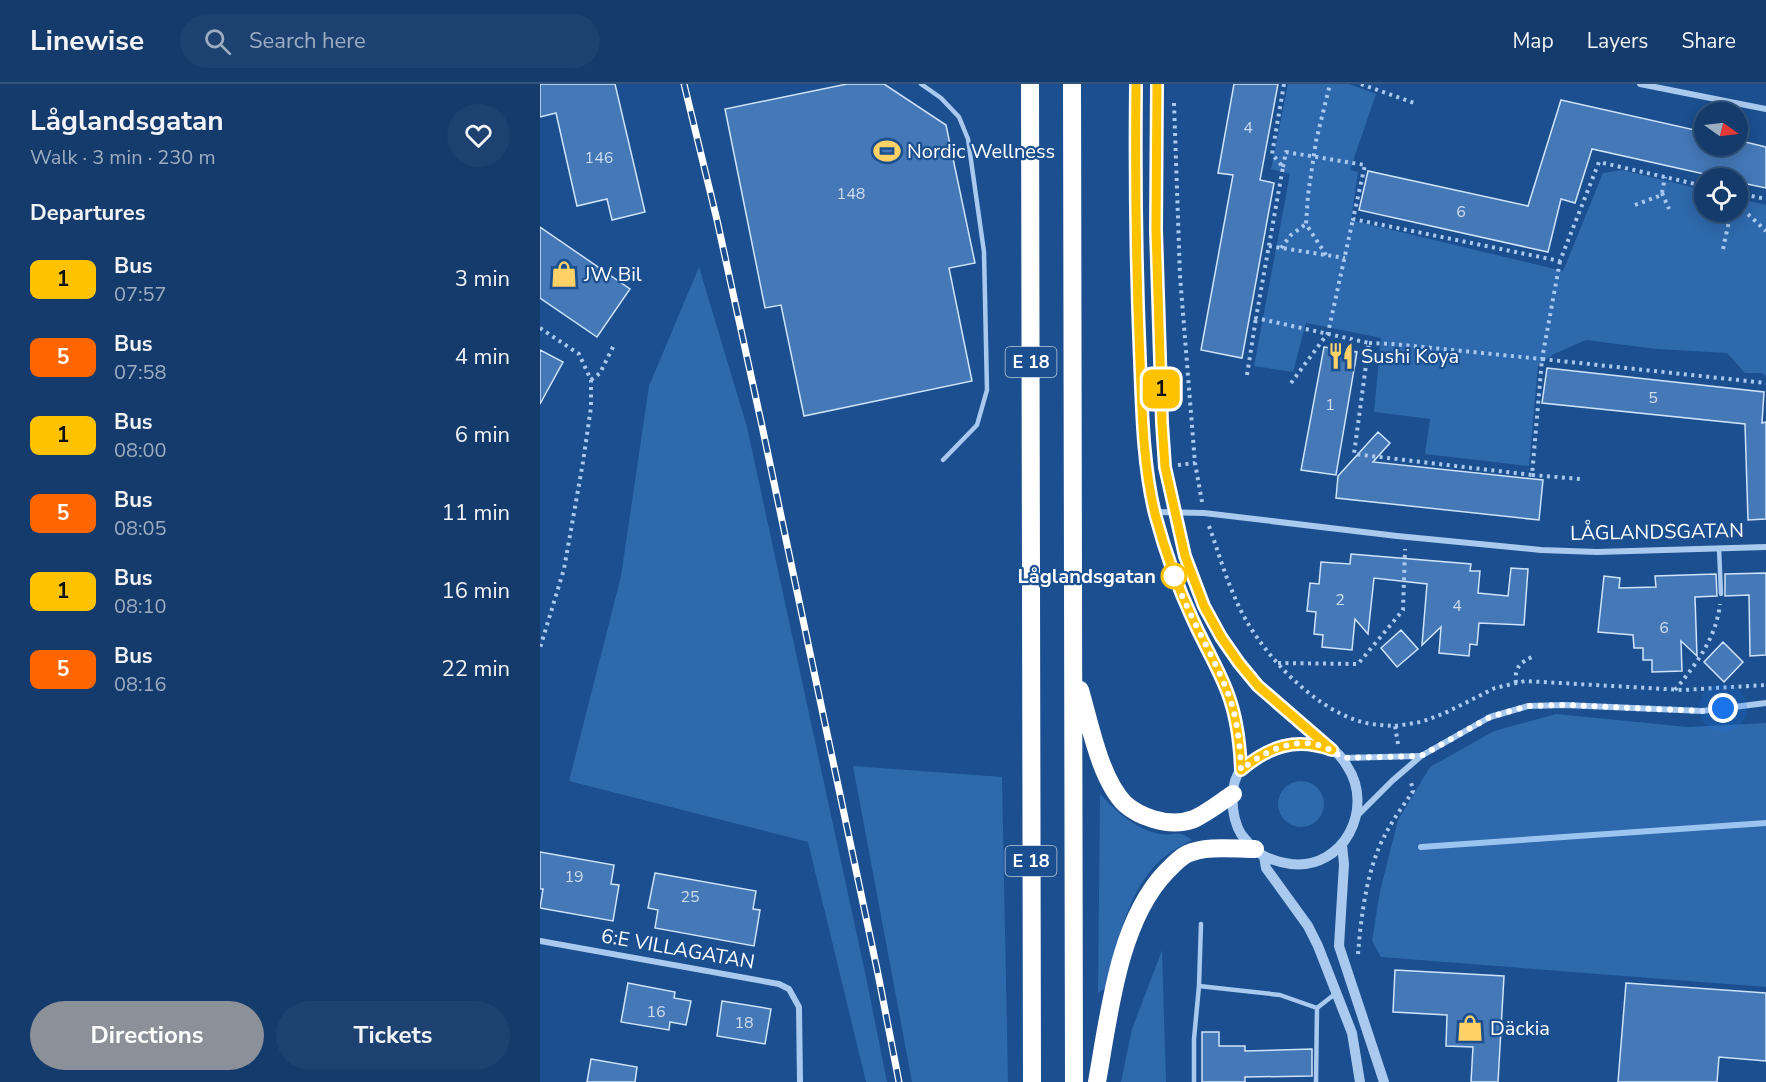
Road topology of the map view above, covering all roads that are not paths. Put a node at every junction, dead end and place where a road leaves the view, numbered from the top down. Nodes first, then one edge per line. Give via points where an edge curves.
1 (921, 84) edge
2 (1030, 84) edge
3 (1072, 84) edge
4 (1136, 84) edge
5 (1157, 84) edge
6 (1640, 84) edge
7 (1766, 109) edge
8 (943, 460) dead end
9 (1155, 512) junction
10 (1174, 512) junction
11 (1766, 547) edge
12 (1719, 548) junction
13 (1721, 594) road end
14 (1074, 670) junction
15 (1766, 703) edge
16 (1332, 750) junction
17 (1421, 756) junction
18 (1342, 758) junction
19 (1241, 770) junction
20 (1233, 794) junction
21 (1357, 816) junction
22 (1342, 844) junction
23 (1260, 853) junction
24 (1201, 924) dead end
25 (540, 941) edge
26 (1199, 986) junction
27 (1337, 993) junction
28 (1317, 1008) junction
29 (800, 1082) edge
30 (1032, 1082) edge
31 (1074, 1082) edge
32 (1097, 1082) edge
33 (1194, 1082) edge
34 (1316, 1082) edge
35 (1360, 1082) edge
36 (1383, 1082) edge

1 - 8 lane via 959,117 968,139 984,252 987,390 977,425
2 - 30 highway, E 18
3 - 14 highway, E 18
4 - 9 street via 1137,307 1146,462
5 - 10 street via 1156,230 1162,423
6 - 7 street
9 - 10 street, LÅGLANDSGATAN
9 - 19 street via 1174,576 1228,694 1235,717
10 - 12 street, LÅGLANDSGATAN via 1541,550
10 - 16 street via 1185,556 1221,637 1258,686
11 - 12 street, LÅGLANDSGATAN
12 - 13 lane
14 - 20 highway via 1100,759 1110,784 1126,804 1141,815 1174,823 1194,819
14 - 31 highway, E 18
15 - 17 street via 1702,711 1528,706 1490,717
16 - 18 street
16 - 19 street via 1312,744 1291,744 1273,748
17 - 18 street
17 - 21 street
18 - 21 street via 1354,776 1359,796
19 - 20 street
20 - 23 street via 1234,815 1242,834
21 - 22 street
22 - 23 street via 1329,855 1297,864
22 - 36 street via 1339,946
23 - 27 street via 1266,868 1308,926
23 - 32 highway via 1198,850 1174,864 1160,879 1134,922 1124,954
24 - 26 lane
25 - 29 street, 6:E VILLAGATAN via 779,984 789,989 799,1007
26 - 28 lane via 1280,995
26 - 33 lane
27 - 28 lane
27 - 35 street via 1352,1033
28 - 34 lane

